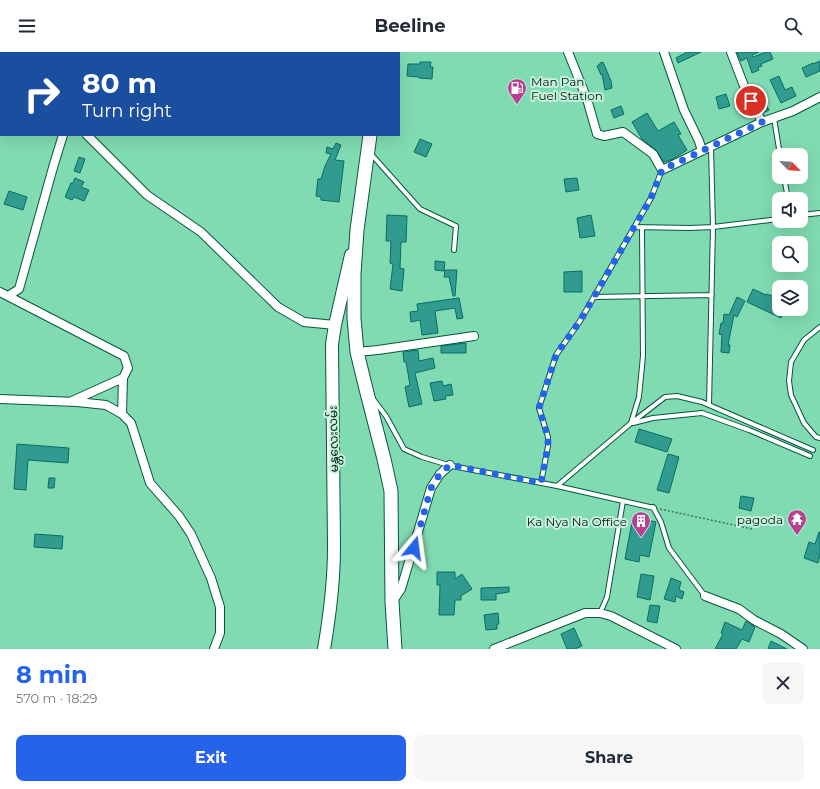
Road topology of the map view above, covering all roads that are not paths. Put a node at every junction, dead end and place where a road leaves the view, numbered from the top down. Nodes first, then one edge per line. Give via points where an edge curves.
1 (568, 52) edge
2 (664, 52) edge
3 (731, 52) edge
4 (820, 97) edge
5 (774, 118) junction
6 (762, 122) junction
7 (63, 136) edge
8 (88, 136) edge
9 (370, 136) edge
10 (711, 146) junction
11 (779, 148) edge
12 (368, 151) junction
13 (702, 151) junction
14 (662, 170) junction
15 (820, 213) edge
16 (808, 214) edge
17 (772, 220) edge
18 (634, 227) junction
19 (642, 227) junction
20 (713, 227) junction
21 (357, 230) junction
22 (454, 250) dead end
23 (19, 289) junction
24 (0, 292) edge
25 (8, 296) junction
26 (643, 296) junction
27 (712, 296) junction
28 (594, 297) junction
29 (23, 303) junction
30 (335, 325) junction
31 (820, 327) edge
32 (474, 336) dead end
33 (357, 352) junction
34 (123, 378) junction
35 (366, 389) junction
36 (0, 398) edge
37 (72, 402) junction
38 (709, 405) junction
39 (122, 414) junction
40 (630, 424) junction
41 (820, 438) edge
42 (813, 450) dead end
43 (810, 456) dead end
44 (450, 465) junction
45 (541, 483) junction
46 (557, 486) junction
47 (623, 500) junction
48 (705, 596) joint
49 (392, 602) junction
50 (600, 613) junction
51 (214, 649) edge
52 (324, 649) edge
53 (395, 649) edge
54 (494, 649) edge
55 (676, 649) edge
56 (803, 649) edge

1 - 14 street via 597,134 604,136 623,132 653,154
2 - 13 street via 684,110
3 - 6 street via 746,91
4 - 5 street
5 - 6 street
5 - 11 lane
6 - 10 street
7 - 23 street
8 - 30 street via 147,195 201,232 278,307 304,322
9 - 12 main road
10 - 13 street
10 - 20 lane
12 - 21 main road
12 - 22 lane via 420,209 456,226
13 - 14 street
14 - 18 lane via 651,198
15 - 16 lane
17 - 20 lane
18 - 19 lane
18 - 28 lane
19 - 20 lane
19 - 26 lane
20 - 27 lane
21 - 30 main road, မန္တလေးလမ်း
21 - 33 main road via 354,318
23 - 25 street
23 - 29 street
24 - 25 street
25 - 29 street
26 - 27 lane
26 - 28 lane
26 - 40 lane via 643,356 639,397
27 - 38 lane
28 - 45 lane via 556,355 539,408 548,437
29 - 34 street via 124,356 128,368
30 - 52 main road, မန္တလေးလမ်း via 332,344 334,579
31 - 41 lane via 804,340 791,362 789,381 791,395 804,423
32 - 33 street
33 - 35 main road
34 - 37 street
34 - 39 street
35 - 44 lane via 386,416 404,449
35 - 49 main road via 391,491
36 - 37 street
37 - 39 street via 106,405
38 - 40 lane via 677,396 665,396
38 - 42 lane
39 - 51 street via 131,423 150,483 192,534 211,578 220,607 220,633
40 - 43 lane via 653,418 702,413
40 - 46 lane
44 - 45 lane
44 - 49 street via 431,488 401,589
45 - 46 lane
46 - 47 lane
47 - 48 lane via 655,508 668,548
47 - 50 lane via 607,598
48 - 56 street via 739,609
49 - 53 main road
50 - 54 street via 584,614
50 - 55 street

